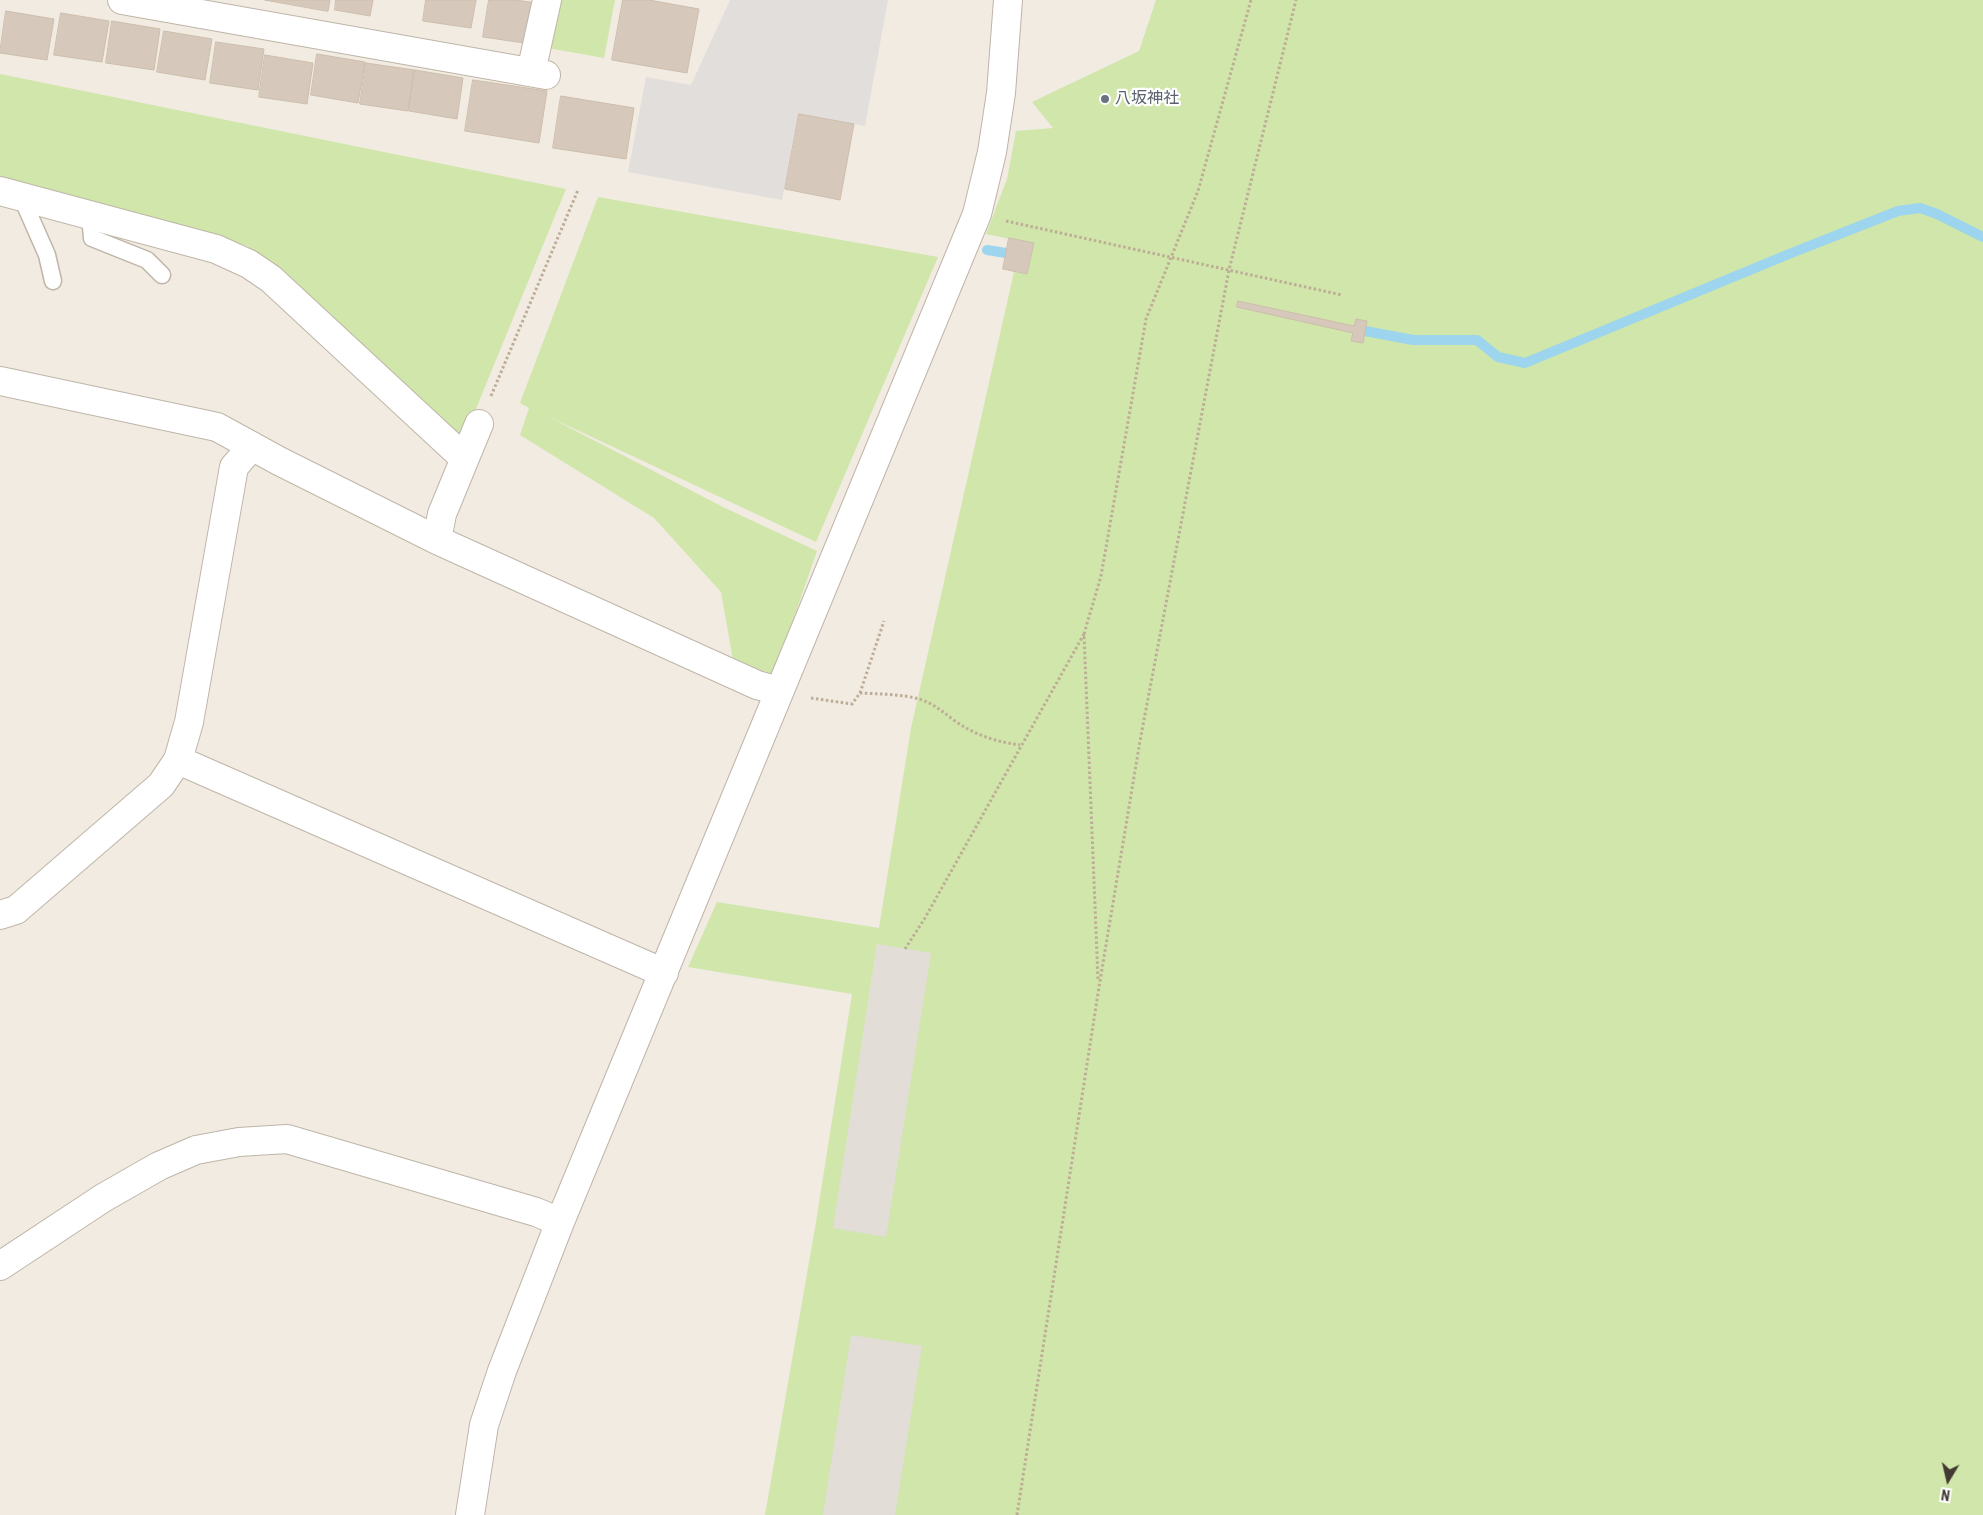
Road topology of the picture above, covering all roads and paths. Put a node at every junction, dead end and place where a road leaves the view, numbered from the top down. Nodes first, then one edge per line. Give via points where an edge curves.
1 (122, 0) edge
2 (547, 0) edge
3 (1008, 0) edge
4 (1251, 0) edge
5 (1296, 0) edge
6 (230, 10) edge
7 (578, 190) dead end
8 (10, 194) edge
9 (90, 215) junction
10 (1041, 230) dead end
11 (1171, 257) junction
12 (1229, 270) junction
13 (162, 275) dead end
14 (53, 281) dead end
15 (1342, 294) dead end
16 (0, 381) edge
17 (479, 424) joint
18 (252, 446) junction
19 (464, 458) junction
20 (437, 540) junction
21 (884, 621) dead end
22 (1084, 634) junction
23 (779, 691) junction
24 (860, 693) junction
25 (1020, 745) junction
26 (178, 760) junction
27 (0, 914) edge
28 (905, 948) dead end
29 (664, 973) junction
30 (1099, 987) junction
31 (560, 1222) junction
32 (0, 1266) edge
33 (470, 1515) edge
34 (1017, 1515) edge

1 - 6 street
2 - 6 street via 538,73
3 - 23 street via 992,152 977,214
4 - 11 path via 1198,191
5 - 12 path
7 - 17 path
8 - 9 street
8 - 14 lane via 47,255
9 - 13 lane via 92,238 147,260
9 - 19 street via 216,249 250,264
10 - 11 path
11 - 12 path
11 - 22 path via 1146,319 1100,576
12 - 15 path
12 - 30 path via 1140,741
16 - 18 street via 217,427
17 - 19 street
18 - 20 street
18 - 26 street via 234,467 188,722
19 - 20 street via 442,514
20 - 23 street via 757,685
21 - 24 path
22 - 25 path
22 - 30 path
23 - 24 path via 852,704
23 - 29 street
24 - 25 path via 918,698 982,736
25 - 28 path via 925,918
26 - 27 street via 161,786 102,838 16,910
26 - 29 street
29 - 31 street
30 - 34 path
31 - 32 street via 536,1212 287,1139 239,1142 196,1150 159,1166 103,1198
31 - 33 street via 484,1425

